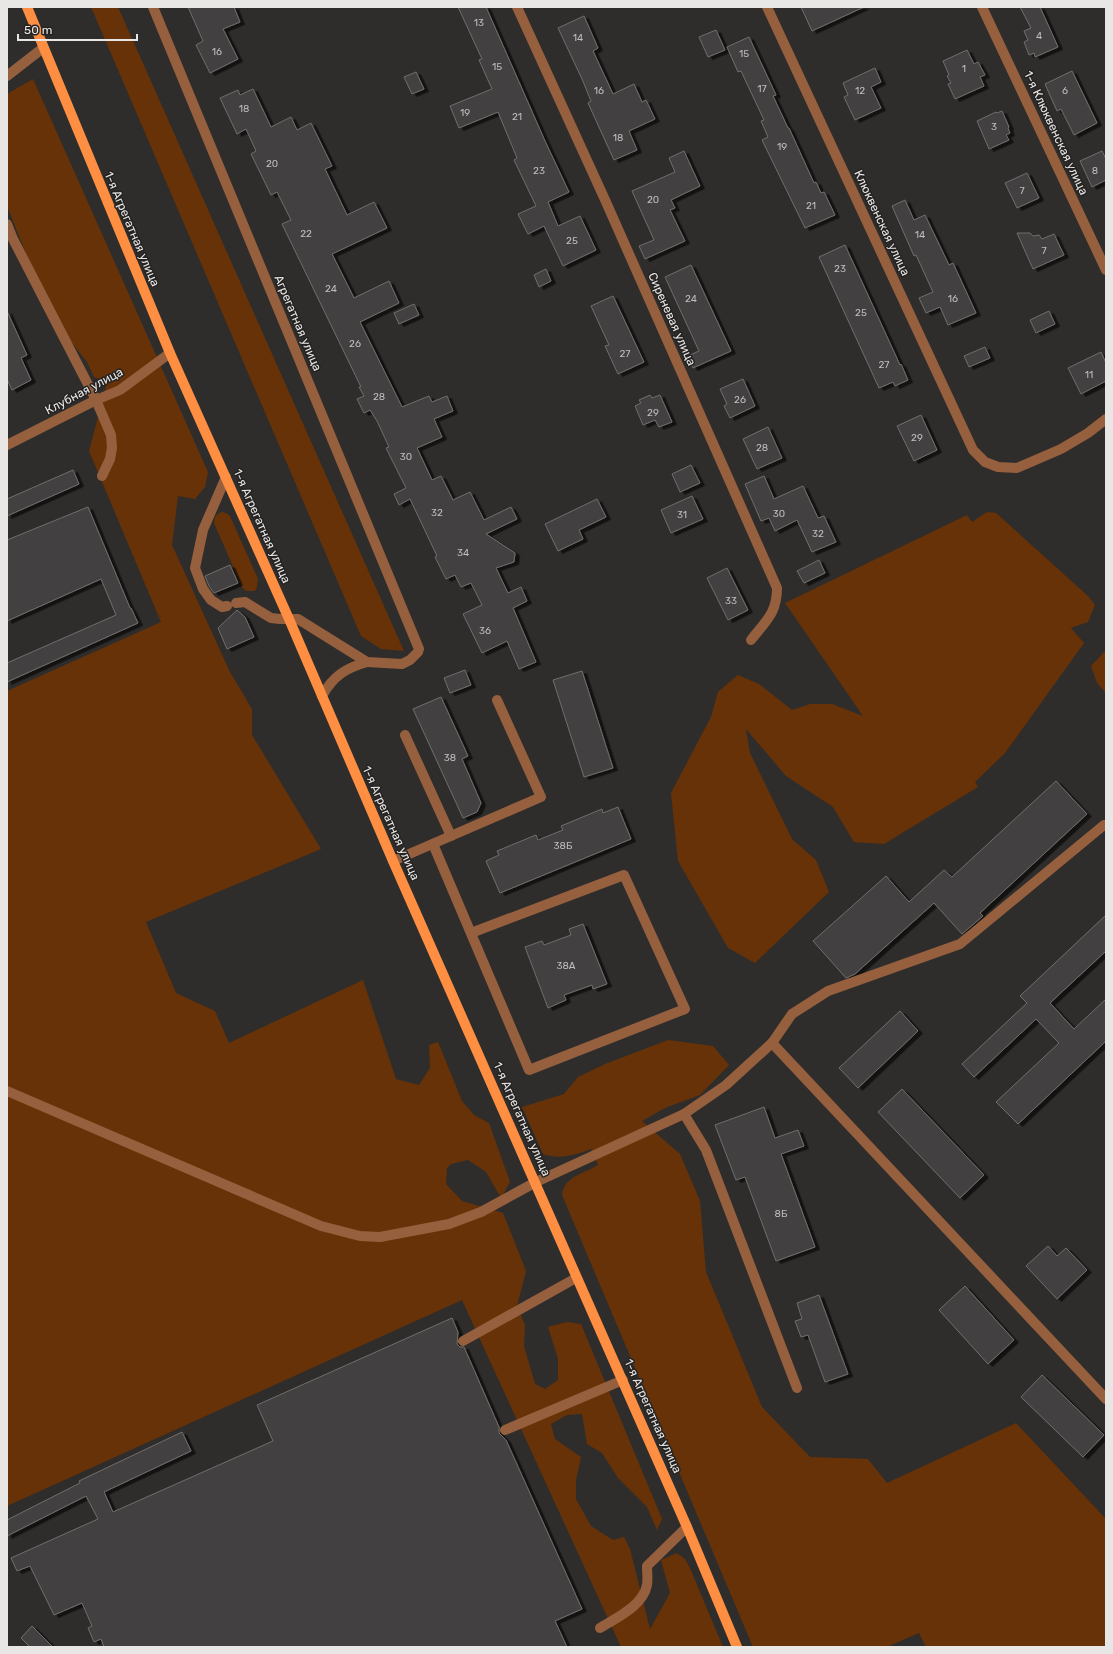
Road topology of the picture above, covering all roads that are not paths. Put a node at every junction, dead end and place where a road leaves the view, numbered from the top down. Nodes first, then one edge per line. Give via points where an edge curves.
1 (27, 7) edge
2 (153, 7) edge
3 (517, 7) edge
4 (767, 7) edge
5 (982, 7) edge
6 (43, 48) junction
7 (7, 76) edge
8 (7, 224) edge
9 (10, 241) edge
10 (1106, 270) edge
11 (170, 353) junction
12 (96, 400) junction
13 (1106, 419) edge
14 (7, 446) edge
15 (102, 476) dead end
16 (226, 477) junction
17 (289, 619) junction
18 (751, 640) dead end
19 (368, 662) junction
20 (322, 696) junction
21 (497, 700) dead end
22 (405, 735) dead end
23 (1104, 825) dead end
24 (450, 836) junction
25 (433, 844) junction
26 (393, 861) junction
27 (471, 934) junction
28 (772, 1043) junction
29 (7, 1092) edge
30 (684, 1114) junction
31 (536, 1182) junction
32 (576, 1278) junction
33 (464, 1341) dead end
34 (622, 1380) junction
35 (797, 1388) dead end
36 (1106, 1399) edge
37 (505, 1430) dead end
38 (688, 1527) junction
39 (600, 1628) dead end
40 (737, 1647) edge

1 - 6 main road, 1-я Агрегатная улица
2 - 19 street, Агрегатная улица via 419,649 410,660 402,664
3 - 18 street, Сиреневая улица via 777,588 777,601 773,612
4 - 13 street, Клюквенская улица via 974,450 985,462 998,467 1017,468 1061,449
5 - 10 street, 1-я Клюквенская улица
6 - 7 street
6 - 11 main road, 1-я Агрегатная улица
8 - 9 street
9 - 12 street
11 - 12 street, Клубная улица via 120,390
11 - 16 main road, 1-я Агрегатная улица
12 - 14 street, Клубная улица
12 - 15 street via 111,435 112,448
16 - 17 main road, 1-я Агрегатная улица
16 - 17 street via 203,530 195,568 204,589 211,600 222,607 245,602 271,618
17 - 19 street via 298,619
17 - 20 main road, 1-я Агрегатная улица
19 - 20 street via 352,666 339,674
20 - 26 main road, 1-я Агрегатная улица
21 - 24 street via 541,797
22 - 24 street
23 - 28 street via 960,944 828,990 792,1014
24 - 25 street
25 - 26 street
25 - 27 street
26 - 31 main road, 1-я Агрегатная улица
27 - 27 street via 529,1070 685,1009 624,875
28 - 30 street via 726,1085
28 - 36 street
29 - 31 street via 314,1223 360,1236 380,1237 449,1224 481,1212
30 - 31 street
30 - 35 street via 706,1150
31 - 32 main road, 1-я Агрегатная улица
32 - 33 street
32 - 34 main road, 1-я Агрегатная улица
34 - 37 street
34 - 38 main road, 1-я Агрегатная улица
38 - 39 street via 647,1566 647,1586 640,1600
38 - 40 main road, 1-я Агрегатная улица

